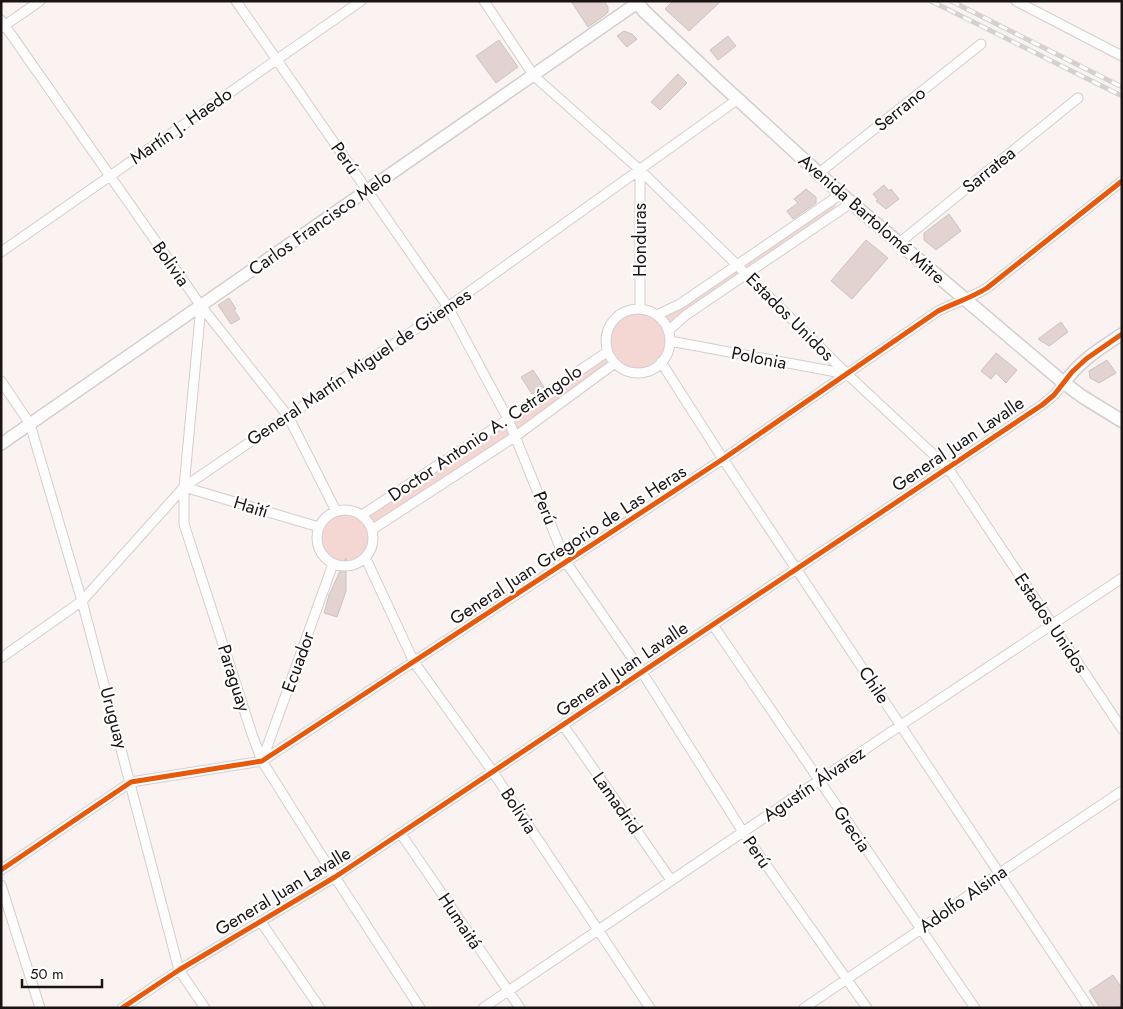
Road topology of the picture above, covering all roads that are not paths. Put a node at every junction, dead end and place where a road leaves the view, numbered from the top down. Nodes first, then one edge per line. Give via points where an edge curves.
1 (40, 1) edge
2 (236, 1) edge
3 (361, 1) edge
4 (484, 1) edge
5 (1016, 1) edge
6 (638, 2) edge
7 (3, 24) edge
8 (981, 44) dead end
9 (1122, 56) edge
10 (276, 60) junction
11 (534, 76) junction
12 (1078, 98) dead end
13 (738, 99) junction
14 (640, 170) junction
15 (819, 173) junction
16 (110, 176) junction
17 (1122, 181) edge
18 (367, 190) junction
19 (842, 194) junction
20 (852, 203) junction
21 (899, 243) junction
22 (1, 252) edge
23 (737, 265) junction
24 (746, 274) junction
25 (965, 299) junction
26 (201, 306) junction
27 (448, 307) junction
28 (640, 309) junction
29 (657, 315) junction
30 (668, 331) junction
31 (1122, 334) edge
32 (670, 341) junction
33 (608, 352) junction
34 (661, 362) junction
35 (615, 363) junction
36 (847, 374) junction
37 (1, 380) edge
38 (1064, 383) junction
39 (288, 416) junction
40 (508, 419) junction
41 (1122, 421) edge
42 (30, 424) junction
43 (516, 436) junction
44 (1, 444) edge
45 (723, 459) junction
46 (948, 468) junction
47 (184, 487) junction
48 (336, 511) junction
49 (362, 515) junction
50 (319, 527) junction
51 (373, 529) junction
52 (366, 558) junction
53 (566, 562) junction
54 (333, 564) junction
55 (796, 569) junction
56 (1122, 578) edge
57 (82, 601) junction
58 (713, 625) junction
59 (1052, 625) junction
60 (1, 658) edge
61 (414, 662) junction
62 (642, 672) junction
63 (563, 725) junction
64 (901, 725) junction
65 (1122, 729) edge
66 (262, 761) junction
67 (493, 772) junction
68 (819, 780) junction
69 (130, 782) junction
70 (1122, 791) edge
71 (743, 832) junction
72 (401, 834) junction
73 (1, 870) edge
74 (1000, 873) junction
75 (335, 877) junction
76 (671, 880) junction
77 (1, 885) edge
78 (261, 922) junction
79 (921, 929) junction
80 (598, 930) junction
81 (179, 970) junction
82 (846, 979) junction
83 (508, 991) junction
84 (40, 1008) edge
85 (122, 1008) edge
86 (205, 1008) edge
87 (320, 1008) edge
88 (420, 1008) edge
89 (483, 1008) edge
90 (520, 1008) edge
91 (650, 1008) edge
92 (804, 1008) edge
93 (867, 1008) edge
94 (975, 1008) edge
95 (1089, 1008) edge

1 - 7 street
2 - 10 street, Perú
3 - 10 street, Martín J. Haedo
4 - 11 street, Estados Unidos
5 - 9 street
6 - 11 street, Carlos Francisco Melo
6 - 13 main road, Avenida Bartolomé Mitre
7 - 16 street, Bolivia
8 - 15 street, Serrano
10 - 16 street, Martín J. Haedo
10 - 18 street, Perú
11 - 14 street, Estados Unidos
11 - 18 street, Carlos Francisco Melo
12 - 21 street, Sarratea
13 - 14 street, General Martín Miguel de Güemes
13 - 15 main road, Avenida Bartolomé Mitre
14 - 23 street, Estados Unidos
14 - 27 street, General Martín Miguel de Güemes
14 - 28 street, Honduras
15 - 19 main road, Avenida Bartolomé Mitre
16 - 22 street, Martín J. Haedo
16 - 26 street, Bolivia
17 - 25 street, General Juan Gregorio de Las Heras via 986,288
18 - 26 street, Carlos Francisco Melo
18 - 27 street, Perú
19 - 20 main road, Avenida Bartolomé Mitre
19 - 23 street
20 - 21 main road, Avenida Bartolomé Mitre
20 - 24 street
21 - 25 main road, Avenida Bartolomé Mitre
23 - 24 street, Estados Unidos
23 - 29 street via 680,304
24 - 30 street
24 - 36 street, Estados Unidos
25 - 36 street, General Juan Gregorio de Las Heras via 938,311
25 - 38 main road, Avenida Bartolomé Mitre
26 - 39 street, Bolivia
26 - 42 street, Carlos Francisco Melo
26 - 47 street, Paraguay
27 - 39 street, General Martín Miguel de Güemes
27 - 40 street, Perú
28 - 29 street
28 - 33 street via 625,311 611,322 607,331
29 - 30 street
30 - 32 street
31 - 38 street, General Juan Lavalle via 1086,358
32 - 34 street
32 - 36 street, Polonia
33 - 35 street
33 - 40 street, Doctor Antonio A. Cetrángolo
34 - 35 street via 644,372 624,369
34 - 45 street, Chile
35 - 43 street, Doctor Antonio A. Cetrángolo
36 - 45 street, General Juan Gregorio de Las Heras
36 - 46 street, Estados Unidos
37 - 42 street, Uruguay
38 - 41 main road, Avenida Bartolomé Mitre
38 - 46 street, General Juan Lavalle via 1042,405
39 - 47 street, General Martín Miguel de Güemes
39 - 48 street, Bolivia
40 - 43 street, Perú
40 - 49 street, Doctor Antonio A. Cetrángolo
42 - 44 street, Carlos Francisco Melo
42 - 57 street, Uruguay
43 - 51 street, Doctor Antonio A. Cetrángolo
43 - 53 street, Perú
45 - 53 street, General Juan Gregorio de Las Heras
45 - 55 street, Chile
46 - 55 street, General Juan Lavalle
46 - 59 street, Estados Unidos
47 - 50 street, Haití
47 - 57 street, General Martín Miguel de Güemes
47 - 66 street, Paraguay via 184,524
48 - 49 street via 345,509
48 - 50 street via 329,514
49 - 51 street
50 - 54 street via 317,544
51 - 52 street via 373,545
52 - 54 street via 350,566
52 - 61 street, Bolivia
53 - 61 street, General Juan Gregorio de Las Heras
53 - 62 street, Perú
54 - 66 street, Ecuador
55 - 58 street, General Juan Lavalle
55 - 64 street, Chile
56 - 59 street, Agustín Álvarez
57 - 60 street, General Martín Miguel de Güemes
57 - 69 street, Uruguay
58 - 62 street, General Juan Lavalle
58 - 68 street, Grecia
59 - 64 street, Agustín Álvarez
59 - 65 street, Estados Unidos
61 - 66 street, General Juan Gregorio de Las Heras
61 - 67 street, Bolivia
62 - 63 street, General Juan Lavalle
62 - 71 street, Perú
63 - 67 street, General Juan Lavalle
63 - 76 street, Lamadrid
64 - 68 street, Agustín Álvarez
64 - 74 street, Chile
66 - 69 street, General Juan Gregorio de Las Heras
66 - 75 street, Paraguay
67 - 72 street, General Juan Lavalle
67 - 80 street, Bolivia
68 - 71 street, Agustín Álvarez
68 - 79 street, Grecia
69 - 73 street, General Juan Gregorio de Las Heras
69 - 81 street, Uruguay
70 - 74 street, Adolfo Alsina
71 - 76 street, Agustín Álvarez
71 - 82 street, Perú
72 - 75 street, General Juan Lavalle
72 - 83 street, Humaitá
74 - 79 street, Adolfo Alsina
74 - 95 street, Chile
75 - 78 street, General Juan Lavalle
75 - 88 street, Paraguay
76 - 80 street, Agustín Álvarez
77 - 84 street
78 - 81 street, General Juan Lavalle
78 - 87 street
79 - 82 street, Adolfo Alsina
79 - 94 street, Grecia
80 - 83 street, Agustín Álvarez
80 - 91 street, Bolivia
81 - 85 street, General Juan Lavalle
81 - 86 street, Uruguay
82 - 92 street, Adolfo Alsina
82 - 93 street, Perú
83 - 89 street, Agustín Álvarez
83 - 90 street, Humaitá

